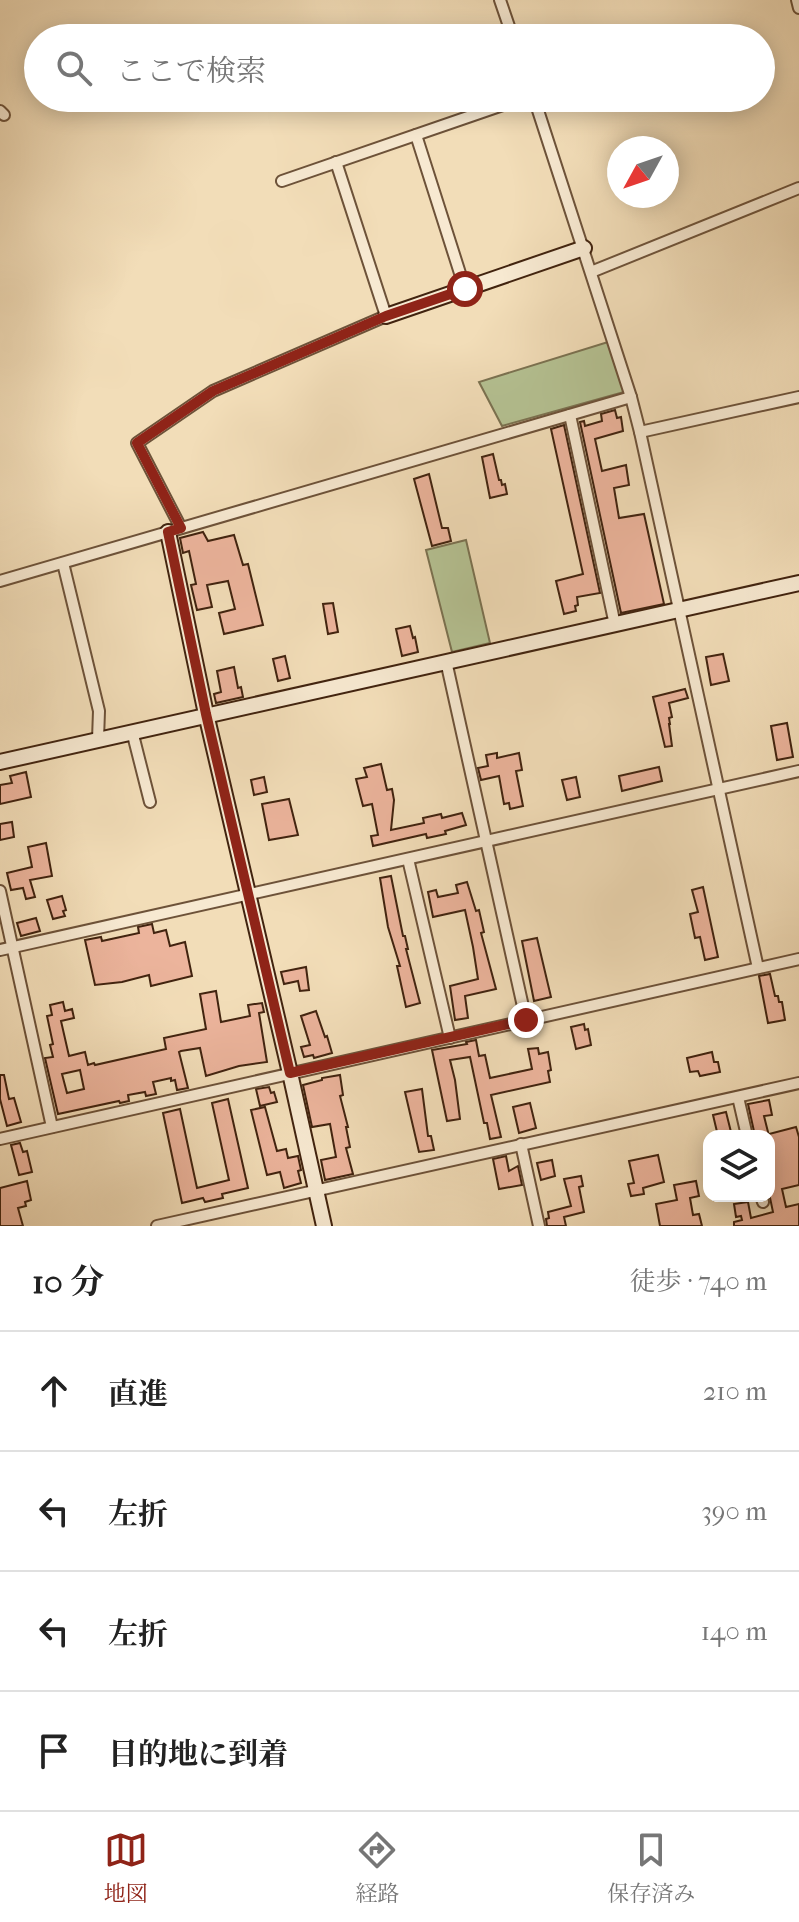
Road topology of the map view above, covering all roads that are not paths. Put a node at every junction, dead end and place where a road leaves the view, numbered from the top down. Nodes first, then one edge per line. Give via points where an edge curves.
1 (500, 0) edge
2 (797, 0) edge
3 (799, 8) edge
4 (508, 24) edge
5 (483, 112) edge
6 (539, 112) edge
7 (416, 135) junction
8 (336, 162) junction
9 (282, 181) dead end
10 (799, 188) edge
11 (584, 248) junction
12 (591, 272) junction
13 (465, 289) junction
14 (386, 316) junction
15 (631, 397) junction
16 (799, 397) edge
17 (570, 415) junction
18 (640, 432) junction
19 (175, 530) junction
20 (63, 563) junction
21 (0, 581) edge
22 (799, 583) edge
23 (680, 610) junction
24 (615, 625) junction
25 (446, 661) junction
26 (206, 714) junction
27 (132, 731) junction
28 (98, 739) junction
29 (0, 762) edge
30 (799, 773) edge
31 (719, 789) junction
32 (150, 802) dead end
33 (486, 842) junction
34 (408, 859) junction
35 (0, 891) edge
36 (248, 894) junction
37 (13, 947) junction
38 (0, 950) edge
39 (799, 959) edge
40 (758, 968) junction
41 (526, 1020) junction
42 (450, 1038) junction
43 (290, 1073) junction
44 (799, 1083) edge
45 (738, 1097) junction
46 (52, 1127) junction
47 (746, 1130) edge
48 (0, 1139) edge
49 (521, 1144) junction
50 (316, 1190) junction
51 (157, 1226) edge
52 (324, 1226) edge
53 (539, 1226) edge

1 - 4 street
2 - 3 street
5 - 7 street
6 - 11 street
7 - 8 street
7 - 13 street
8 - 9 street
8 - 14 street
10 - 12 street
11 - 12 street
11 - 13 street
12 - 15 street
13 - 14 street
14 - 19 street via 213,391 137,443
15 - 17 street
15 - 18 street
16 - 18 street
17 - 19 street
17 - 24 street
18 - 23 street
19 - 20 street
19 - 26 street
20 - 21 street
20 - 28 street via 99,711
22 - 23 street
23 - 24 street
23 - 31 street
24 - 25 street
25 - 26 street
25 - 33 street
26 - 27 street
26 - 36 street
27 - 28 street
27 - 32 street
28 - 29 street
30 - 31 street
31 - 33 street
31 - 40 street
33 - 34 street
33 - 41 street
34 - 36 street
34 - 42 street
35 - 37 street
36 - 37 street
36 - 43 street
37 - 38 street
37 - 46 street
39 - 40 street
40 - 41 street
41 - 42 street
42 - 43 street
43 - 46 street
43 - 50 street
44 - 45 street
45 - 47 street
45 - 49 street
46 - 48 street
49 - 50 street
49 - 53 street
50 - 51 street
50 - 52 street

